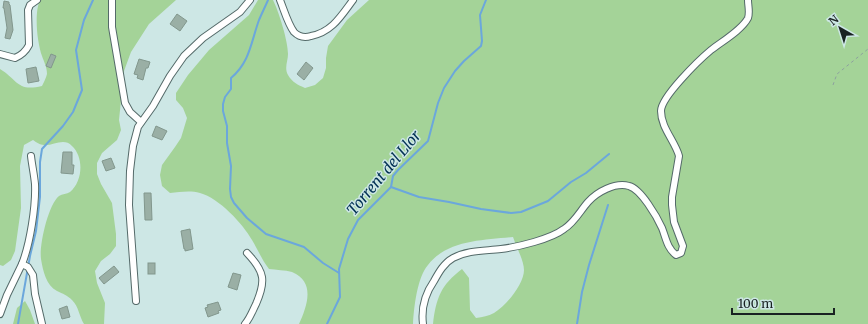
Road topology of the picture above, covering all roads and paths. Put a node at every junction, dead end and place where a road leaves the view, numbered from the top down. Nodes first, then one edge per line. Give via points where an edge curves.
1 (37, 0) edge
2 (112, 0) edge
3 (250, 0) edge
4 (280, 0) edge
5 (353, 0) edge
6 (748, 0) edge
7 (868, 49) edge
8 (0, 54) edge
9 (833, 85) dead end
10 (141, 122) junction
11 (31, 156) dead end
12 (247, 254) dead end
13 (22, 264) junction
14 (136, 301) dead end
15 (0, 314) edge
16 (42, 324) edge
17 (245, 324) edge
18 (423, 324) edge

1 - 8 street via 28,10 27,49 15,58
2 - 10 street via 112,27 125,103
3 - 10 street via 240,12 203,38 184,56
4 - 5 street via 294,32 305,38 329,29
6 - 18 street via 749,12 746,21 704,56 662,104 661,116 679,156 672,204 674,222 682,246 681,253 676,255 670,249 659,223 639,192 629,186 611,187 593,198 572,223 558,233 516,247 472,251 449,261 427,294 423,308
7 - 9 path via 838,74
10 - 14 street via 133,146 130,177 130,222
11 - 13 street via 35,184 34,202 27,249
12 - 17 street via 260,268 263,285
13 - 15 street
13 - 16 street via 28,267 33,275

